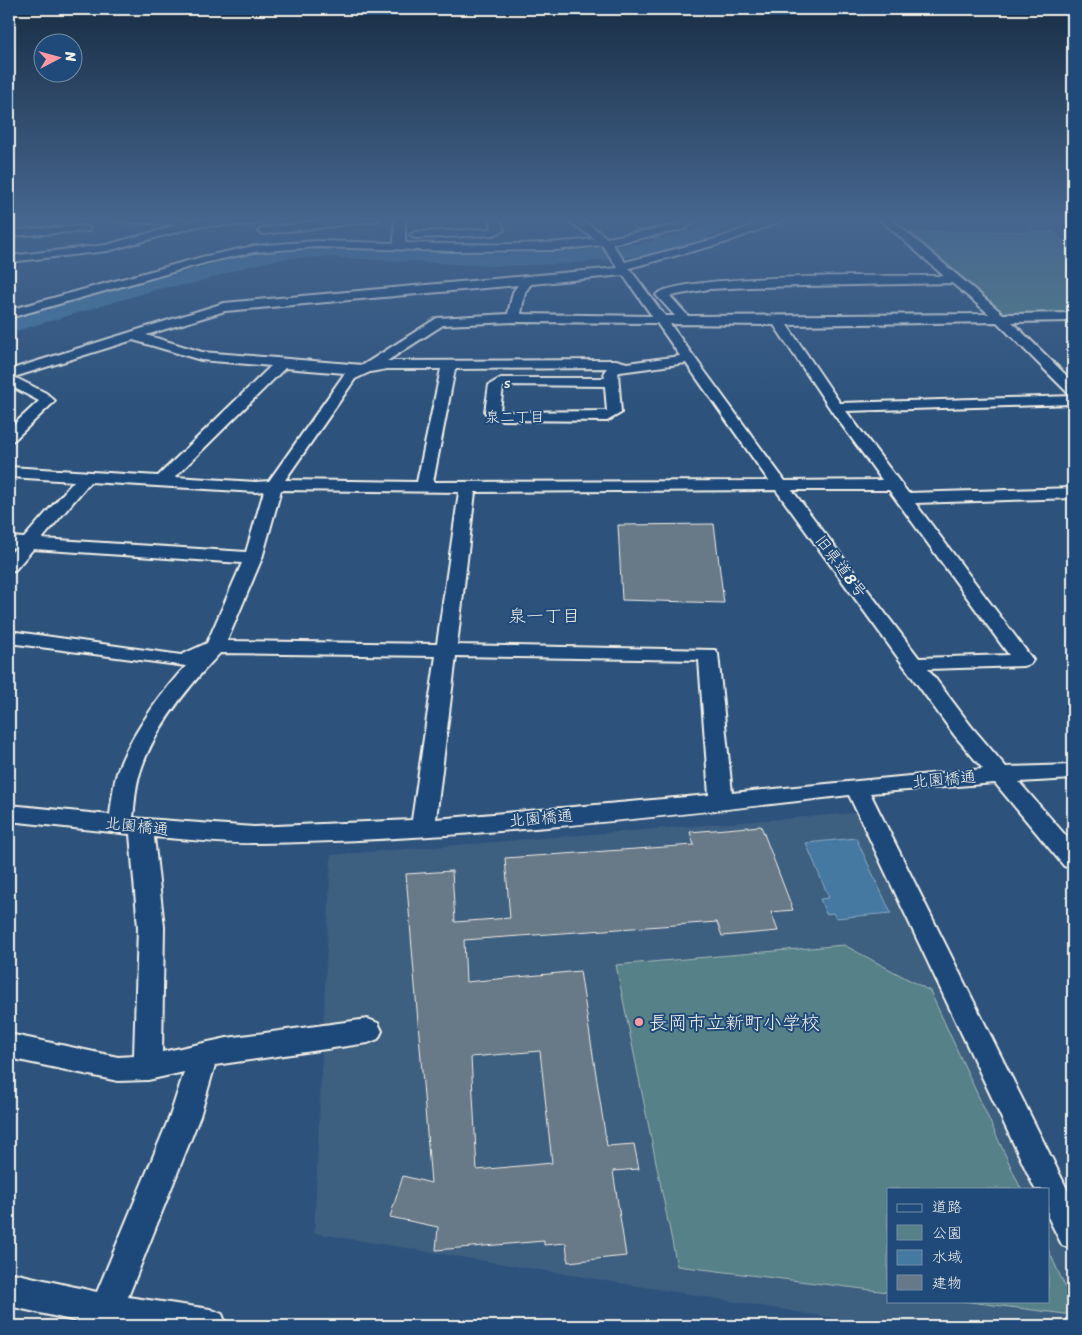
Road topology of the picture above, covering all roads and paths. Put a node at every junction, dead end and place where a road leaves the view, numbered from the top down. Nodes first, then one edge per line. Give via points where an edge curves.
1 (132, 280) edge
2 (531, 280) edge
3 (633, 280) edge
4 (908, 280) edge
5 (954, 280) edge
6 (527, 281) junction
7 (9, 314) edge
8 (1073, 317) edge
9 (514, 318) junction
10 (999, 318) junction
11 (660, 320) junction
12 (685, 320) junction
13 (778, 321) junction
14 (136, 336) junction
15 (688, 358) junction
16 (449, 364) junction
17 (280, 365) junction
18 (629, 367) junction
19 (366, 369) junction
20 (9, 374) edge
21 (9, 380) edge
22 (611, 382) junction
23 (1073, 390) edge
24 (1073, 400) edge
25 (836, 407) junction
26 (9, 437) edge
27 (9, 472) edge
28 (86, 477) junction
29 (163, 480) junction
30 (274, 484) junction
31 (780, 485) junction
32 (424, 486) junction
33 (468, 487) junction
34 (899, 492) junction
35 (1073, 493) edge
36 (9, 542) edge
37 (28, 544) junction
38 (253, 558) junction
39 (9, 566) edge
40 (9, 637) edge
41 (215, 647) junction
42 (446, 651) junction
43 (913, 664) junction
44 (1073, 772) edge
45 (998, 775) junction
46 (856, 787) junction
47 (721, 802) junction
48 (9, 813) edge
49 (131, 826) junction
50 (423, 828) junction
51 (1073, 860) edge
52 (368, 1031) dead end
53 (9, 1046) edge
54 (204, 1054) junction
55 (148, 1068) junction
56 (1073, 1234) edge
57 (9, 1289) edge
58 (103, 1319) edge
59 (210, 1326) edge

1 - 7 street
2 - 6 street
3 - 11 street, 旧県道8号
4 - 12 street via 801,281 692,287 670,289 662,294
5 - 10 street
6 - 9 street via 519,292
6 - 14 street via 242,304
8 - 10 street
9 - 11 street
9 - 19 street via 441,321
10 - 13 street
10 - 23 street
11 - 12 street
11 - 15 street, 旧県道8号
12 - 13 street
13 - 25 street
14 - 17 street via 201,356
14 - 20 street via 18,364
15 - 18 street
15 - 31 street, 旧県道8号
16 - 18 street via 606,364
16 - 19 street via 387,365
16 - 32 street
17 - 19 street
17 - 29 street
18 - 22 street via 611,372
19 - 30 street via 350,376
21 - 26 street via 48,401
22 - 22 street, s via 614,413 606,417 502,416 492,412 496,385 506,381
24 - 25 street
25 - 34 street
27 - 28 street
28 - 29 street
28 - 37 street
29 - 30 street via 256,487
30 - 32 street
30 - 38 street
31 - 33 street
31 - 34 street
31 - 43 street, 旧県道8号
32 - 33 street
33 - 42 street
34 - 35 street
34 - 43 street via 1023,660
36 - 37 street
37 - 38 street
37 - 39 street
38 - 41 street
40 - 41 street via 183,661
41 - 42 street
41 - 49 street via 180,684 137,751 128,774
42 - 47 street via 708,654
42 - 50 street
43 - 45 street, 旧県道8号
44 - 45 street, 北園橋通
45 - 46 street, 北園橋通
45 - 51 street, 旧県道8号
46 - 47 street, 北園橋通
46 - 56 street
47 - 50 street, 北園橋通
48 - 49 street, 北園橋通
49 - 50 street, 北園橋通 via 254,835
49 - 55 street via 151,927
52 - 54 street
53 - 55 street via 118,1069
54 - 55 street
54 - 58 street via 185,1116
57 - 58 street
58 - 59 street

